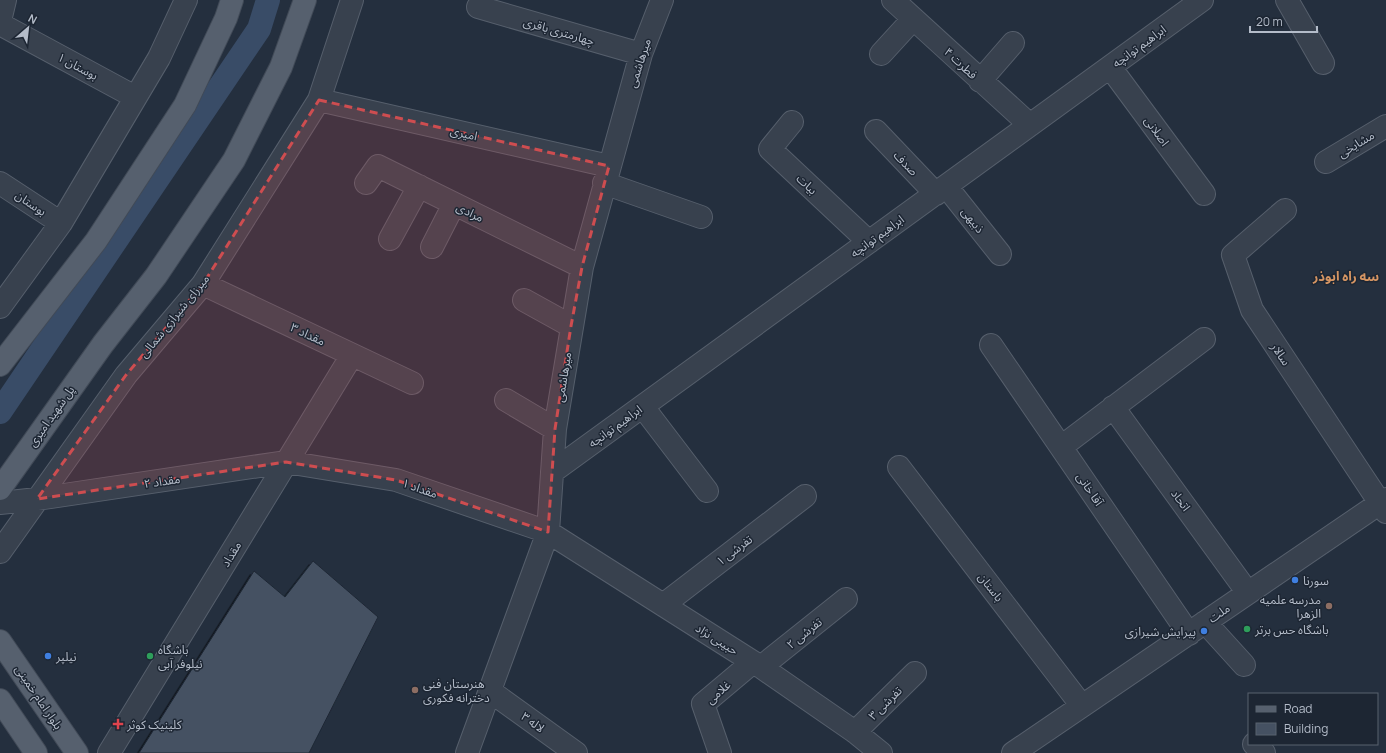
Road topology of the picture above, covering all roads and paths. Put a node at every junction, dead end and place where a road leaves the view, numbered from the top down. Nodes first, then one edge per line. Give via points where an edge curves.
1 (5, 0) edge
2 (186, 0) edge
3 (232, 0) edge
4 (305, 0) edge
5 (352, 0) edge
6 (662, 0) edge
7 (893, 0) edge
8 (1202, 0) edge
9 (1287, 0) edge
10 (478, 7) dead end
11 (913, 19) junction
12 (0, 22) edge
13 (1013, 43) dead end
14 (641, 54) junction
15 (881, 54) dead end
16 (1323, 63) dead end
17 (1110, 67) junction
18 (980, 81) junction
19 (135, 97) junction
20 (319, 100) junction
21 (792, 122) dead end
22 (1030, 126) junction
23 (1386, 126) edge
24 (876, 132) dead end
25 (1326, 162) dead end
26 (607, 175) junction
27 (0, 182) edge
28 (366, 183) dead end
29 (419, 186) junction
30 (941, 190) junction
31 (1204, 194) dead end
32 (454, 204) junction
33 (1285, 210) dead end
34 (701, 217) dead end
35 (61, 223) junction
36 (390, 239) dead end
37 (869, 242) junction
38 (432, 247) dead end
39 (1000, 254) dead end
40 (582, 266) junction
41 (203, 284) junction
42 (3, 295) edge
43 (524, 300) dead end
44 (571, 326) junction
45 (1204, 339) dead end
46 (991, 345) dead end
47 (352, 355) junction
48 (0, 364) edge
49 (412, 383) dead end
50 (506, 400) dead end
51 (643, 407) junction
52 (1113, 407) junction
53 (555, 429) junction
54 (1060, 446) junction
55 (286, 462) junction
56 (899, 468) dead end
57 (552, 472) junction
58 (0, 489) edge
59 (707, 491) dead end
60 (805, 496) dead end
61 (37, 499) junction
62 (0, 503) edge
63 (1384, 505) edge
64 (548, 532) junction
65 (0, 552) edge
66 (1248, 593) junction
67 (846, 599) dead end
68 (663, 605) junction
69 (1197, 628) junction
70 (0, 641) edge
71 (757, 665) junction
72 (1244, 665) dead end
73 (915, 673) dead end
74 (490, 691) junction
75 (2, 704) edge
76 (1082, 706) junction
77 (855, 732) junction
78 (1250, 745) edge
79 (1255, 745) edge
80 (36, 753) edge
81 (77, 753) edge
82 (109, 753) edge
83 (467, 753) edge
84 (576, 753) edge
85 (720, 753) edge
86 (881, 753) edge
87 (1013, 753) edge
88 (1244, 753) edge
89 (1264, 753) edge

1 - 12 street
2 - 19 street via 159,58
3 - 48 main road via 185,105 96,241
4 - 58 main road, پل شهید امیری via 281,67 234,160 156,276 103,344
5 - 20 street, میرزای شیرازی شمالی
6 - 14 street, میرهاشمی
7 - 11 street, فطرت ۴
8 - 17 street, ابراهیم توانچه
9 - 16 street
10 - 14 street, چهارمتری باقری
11 - 15 street
11 - 18 street, فطرت ۴
12 - 19 street, بوستان ۱
13 - 18 street
14 - 26 street, میرهاشمی
17 - 22 street, ابراهیم توانچه
17 - 31 street, اصلانی
18 - 22 street, فطرت ۴
19 - 35 street
20 - 26 street, امیری
20 - 41 street, میرزای شیرازی شمالی
21 - 37 street, بیات via 770,150
22 - 30 street, ابراهیم توانچه
23 - 25 street, مشایخی
24 - 30 street, صدف
26 - 34 street, امیری
26 - 40 street, میرهاشمی
27 - 35 street, بوستان
28 - 29 street, مرادی via 378,166
29 - 32 street, مرادی
29 - 36 street
30 - 37 street, ابراهیم توانچه
30 - 39 street, ذبیهی
32 - 38 street
32 - 40 street, مرادی
33 - 63 street, سالار via 1233,255 1252,310
35 - 42 street
37 - 51 street, ابراهیم توانچه
40 - 44 street, میرهاشمی
41 - 47 street, مقداد ۳
41 - 61 street, میرزای شیرازی شمالی via 126,375
43 - 44 street
44 - 53 street, میرهاشمی
45 - 52 street
46 - 54 street, آقا خانی
47 - 49 street, مقداد ۳
47 - 55 street, مقداد
50 - 53 street
51 - 57 street, ابراهیم توانچه
51 - 59 street
52 - 54 street
52 - 66 street, اتحاد
53 - 57 street, میرهاشمی
54 - 69 street, آقا خانی
55 - 61 street, مقداد ۲
55 - 64 street, مقداد ۱ via 396,480
55 - 82 street, مقداد
56 - 76 street, باستان
57 - 64 street, میرهاشمی
60 - 68 street, تفرشی ۱
61 - 62 street, مقداد ۲
61 - 65 street, میرزای شیرازی شمالی
63 - 66 street, ملت
64 - 68 street, حبیبی نژاد
64 - 74 street, میرهاشمی
66 - 69 street, ملت
67 - 71 street, تفرشی ۲
68 - 71 street, حبیبی نژاد
69 - 72 street, آقا خانی
69 - 76 street, ملت
70 - 81 main road, بلوار امام خمینی
71 - 77 street, حبیبی نژاد
71 - 85 street, غلامی via 703,704
73 - 77 street, تفرشی ۳
74 - 83 street, میرهاشمی
74 - 84 street, لاله ۳
75 - 80 main road
76 - 87 street, ملت
77 - 86 street, حبیبی نژاد
78 - 88 street
79 - 89 street

